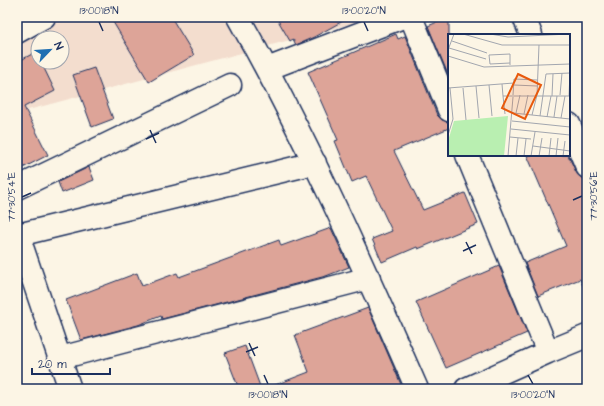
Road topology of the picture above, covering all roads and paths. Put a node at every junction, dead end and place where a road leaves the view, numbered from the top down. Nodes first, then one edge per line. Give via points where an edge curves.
1 (44, 17) edge
2 (238, 17) edge
3 (403, 17) edge
4 (411, 17) edge
5 (524, 17) edge
6 (17, 32) edge
7 (531, 34) edge
8 (267, 69) junction
9 (230, 85) dead end
10 (448, 108) edge
11 (570, 126) edge
12 (468, 156) edge
13 (315, 163) junction
14 (587, 167) edge
15 (17, 188) edge
16 (18, 234) edge
17 (369, 278) junction
18 (587, 336) edge
19 (548, 352) junction
20 (60, 358) junction
21 (70, 389) edge
22 (417, 389) edge
23 (466, 389) edge

1 - 6 street
2 - 8 street
3 - 8 street
4 - 10 street
5 - 7 street
8 - 13 street
9 - 15 street
11 - 14 street
12 - 19 street
13 - 16 street
13 - 17 street
16 - 20 street
17 - 20 street
17 - 22 street
18 - 19 street
19 - 23 street
20 - 21 street

